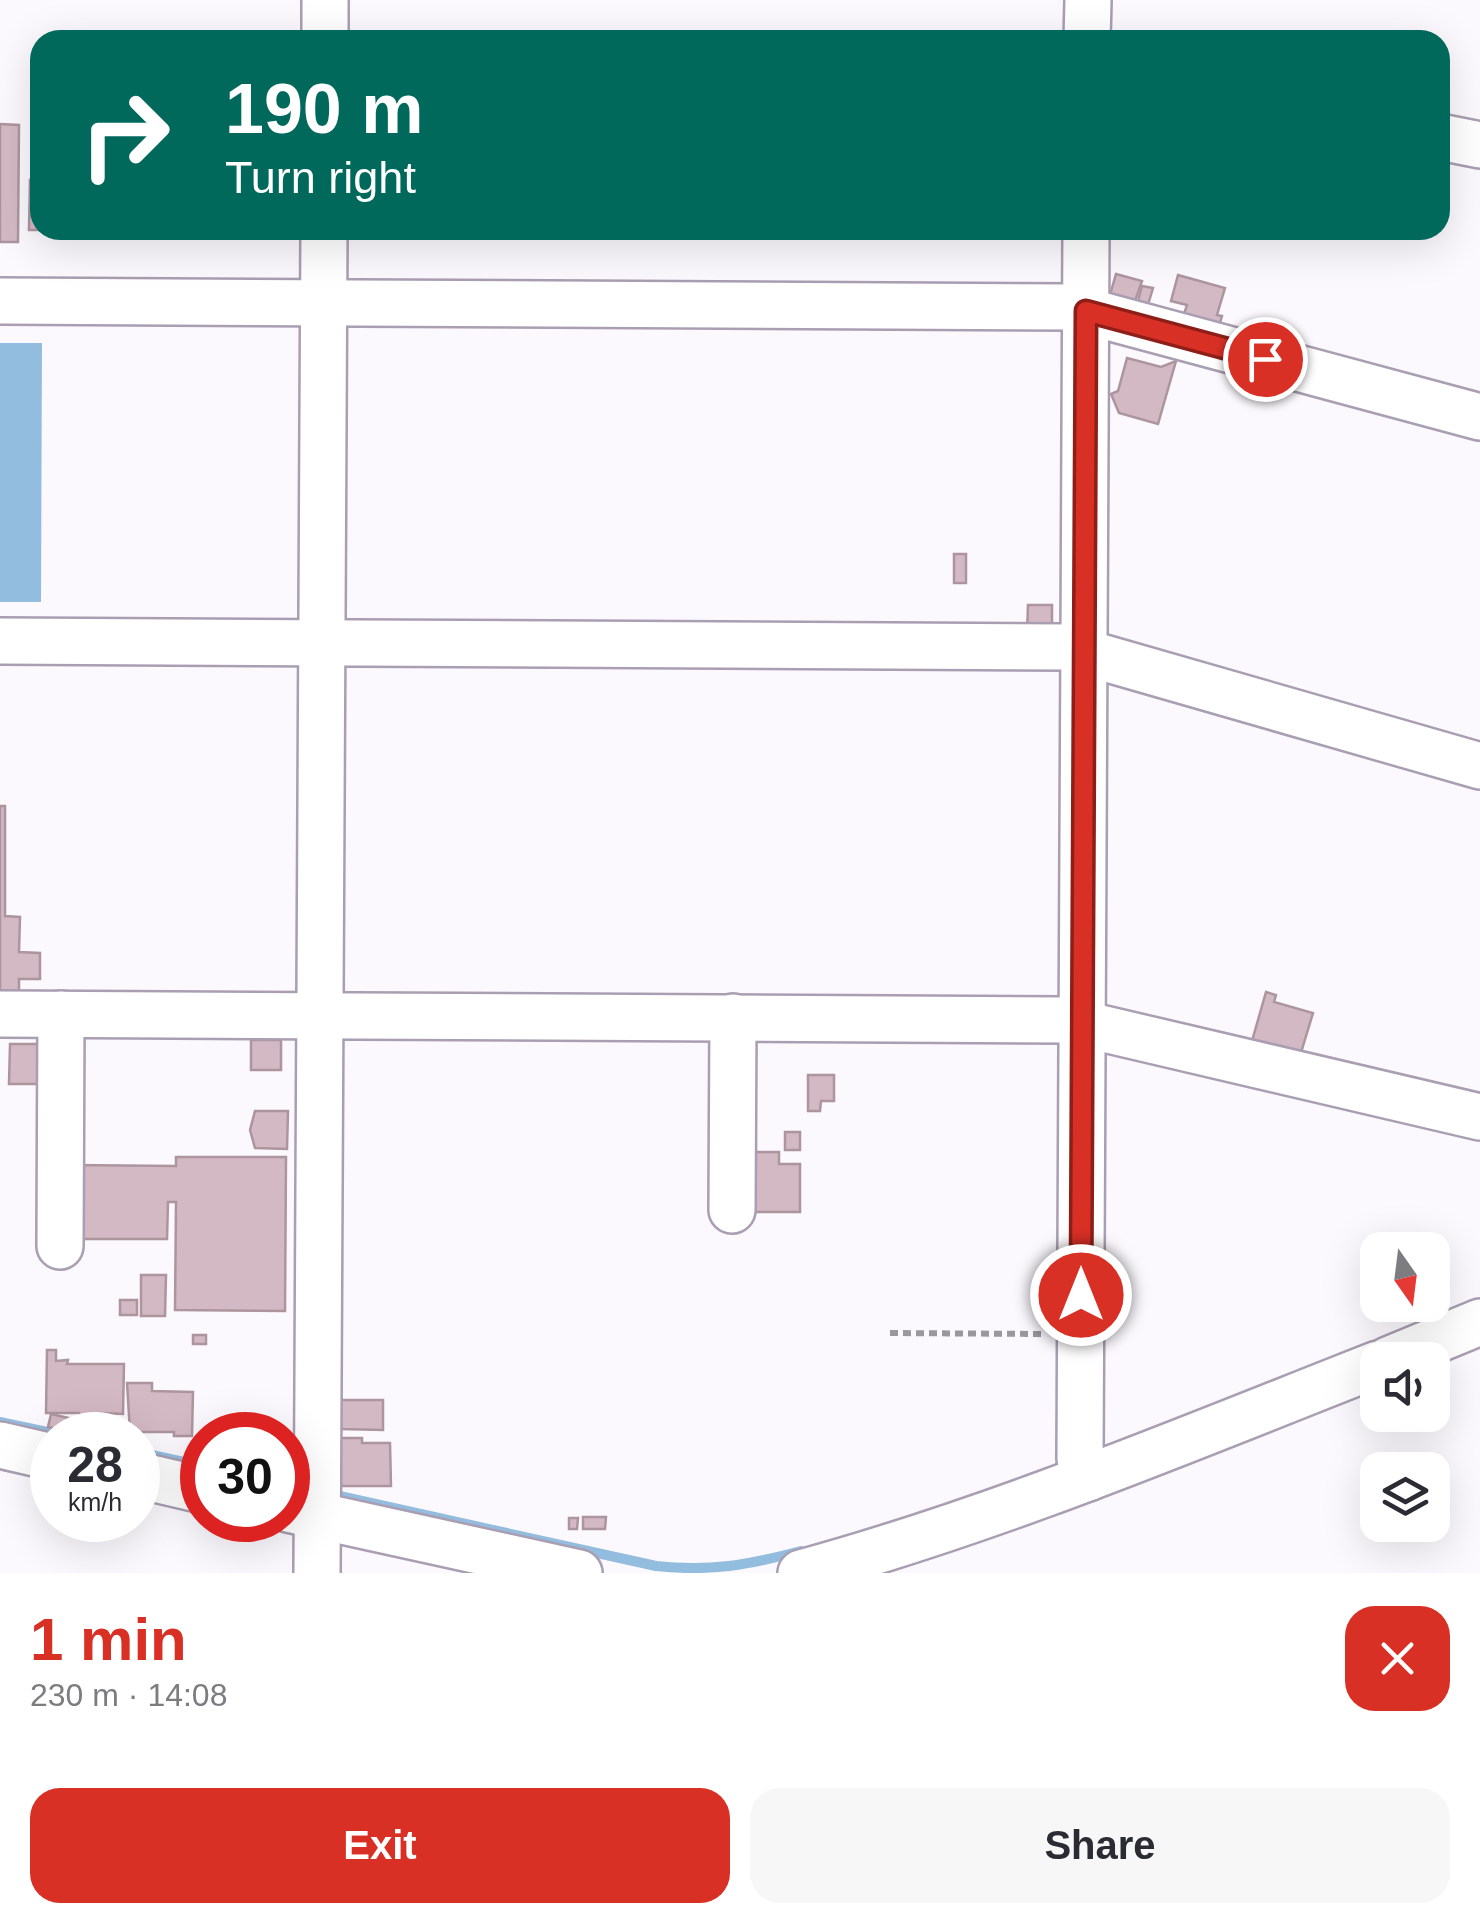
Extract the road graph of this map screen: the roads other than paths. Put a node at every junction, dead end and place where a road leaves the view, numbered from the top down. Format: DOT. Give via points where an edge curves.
graph roads {
  1 [pos="325,0"];
  2 [pos="1088,0"];
  3 [pos="325,30"];
  4 [pos="1088,30"];
  5 [pos="1450,139"];
  6 [pos="1480,144"];
  7 [pos="324,240"];
  8 [pos="1086,240"];
  9 [pos="0,301"];
  10 [pos="323,303"];
  11 [pos="1086,311"];
  12 [pos="1480,417"];
  13 [pos="0,641"];
  14 [pos="322,643"];
  15 [pos="1084,652"];
  16 [pos="1480,766"];
  17 [pos="0,1014"];
  18 [pos="61,1014"];
  19 [pos="320,1015"];
  20 [pos="732,1018"];
  21 [pos="1082,1024"];
  22 [pos="1480,1117"];
  23 [pos="732,1210"];
  24 [pos="60,1246"];
  25 [pos="1480,1322"];
  26 [pos="1432,1342"];
  27 [pos="1360,1371"];
  28 [pos="306,1412"];
  29 [pos="0,1445"];
  30 [pos="30,1452"];
  31 [pos="1088,1478"];
  32 [pos="310,1514"];
  33 [pos="309,1542"];
  34 [pos="317,1573"];
  35 [pos="580,1573"];
  36 [pos="801,1573"];
  1 -- 3 [label="street"];
  2 -- 4 [label="street"];
  5 -- 6 [label="street"];
  7 -- 10 [label="street"];
  8 -- 11 [label="street"];
  9 -- 10 [label="street"];
  10 -- 11 [label="street"];
  10 -- 14 [label="street"];
  11 -- 12 [label="street"];
  11 -- 15 [label="street"];
  13 -- 14 [label="street"];
  14 -- 15 [label="street"];
  14 -- 19 [label="street"];
  15 -- 16 [label="street"];
  15 -- 21 [label="street"];
  17 -- 18 [label="street"];
  18 -- 19 [label="street"];
  18 -- 24 [label="street"];
  19 -- 20 [label="street"];
  19 -- 28 [label="street"];
  20 -- 21 [label="street"];
  20 -- 23 [label="street"];
  21 -- 22 [label="street"];
  21 -- 31 [label="street" via="1080,1459"];
  25 -- 26 [label="street"];
  27 -- 31 [label="street"];
  29 -- 30 [label="street"];
  31 -- 36 [label="street"];
  32 -- 35 [label="street"];
  33 -- 34 [label="street"];
}
